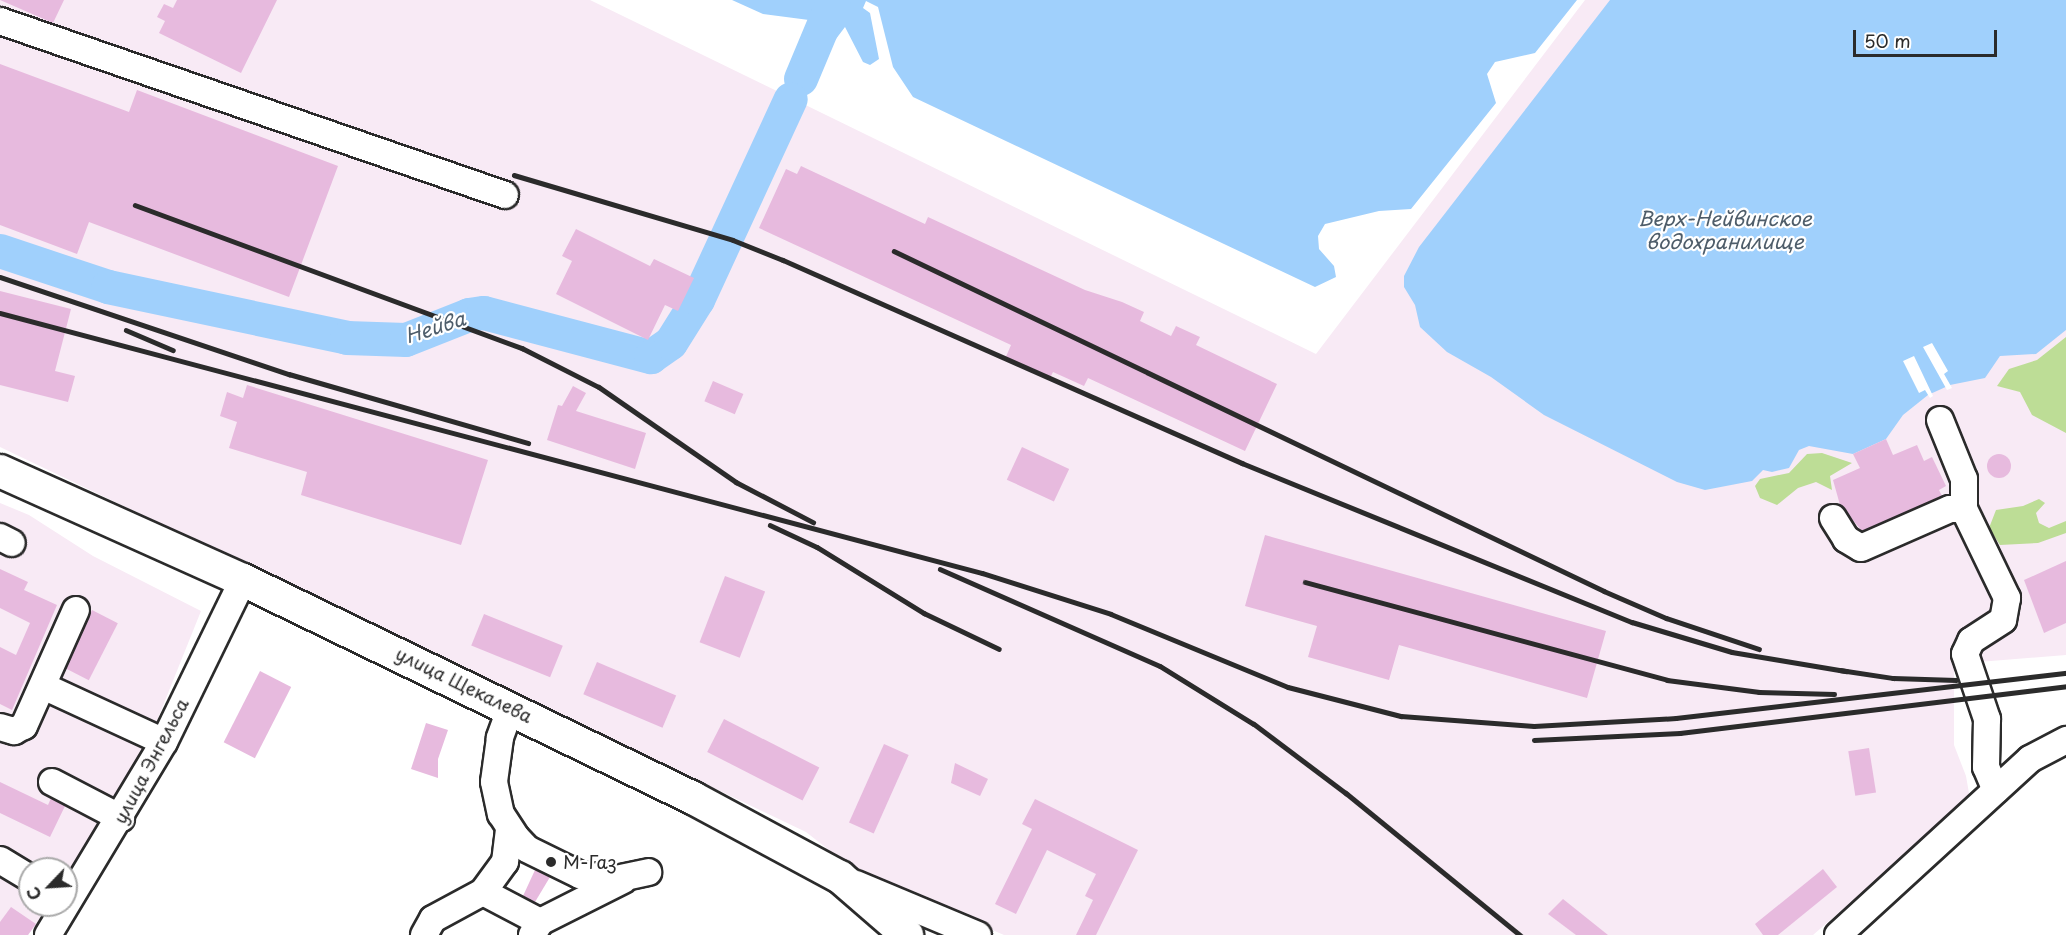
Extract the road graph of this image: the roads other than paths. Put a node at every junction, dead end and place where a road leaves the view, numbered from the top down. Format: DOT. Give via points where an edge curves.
graph roads {
  1 [pos="0,21"];
  2 [pos="506,195"];
  3 [pos="1940,420"];
  4 [pos="0,471"];
  5 [pos="1964,509"];
  6 [pos="1833,519"];
  7 [pos="243,580"];
  8 [pos="76,610"];
  9 [pos="43,686"];
  10 [pos="511,707"];
  11 [pos="0,727"];
  12 [pos="2066,740"];
  13 [pos="164,742"];
  14 [pos="52,782"];
  15 [pos="1996,790"];
  16 [pos="121,818"];
  17 [pos="509,828"];
  18 [pos="0,860"];
  19 [pos="18,871"];
  20 [pos="840,877"];
  21 [pos="483,892"];
  22 [pos="536,928"];
  23 [pos="48,935"];
  24 [pos="424,935"];
  25 [pos="907,935"];
  26 [pos="978,935"];
  27 [pos="1838,935"];
  1 -- 2 [label="street"];
  3 -- 5 [label="street" via="1964,479"];
  4 -- 7 [label="main road, улица Щекалева"];
  5 -- 6 [label="street" via="1950,509 1861,548 1846,539"];
  5 -- 15 [label="street" via="2007,598 2003,620 1971,641 1965,654 1985,713 1986,767"];
  7 -- 10 [label="main road, улица Щекалева"];
  7 -- 13 [label="street, улица Энгельса"];
  8 -- 9 [label="street"];
  9 -- 11 [label="street" via="24,726 14,731"];
  9 -- 13 [label="street"];
  10 -- 17 [label="street" via="500,738 494,782 501,814"];
  10 -- 20 [label="main road, улица Щекалева"];
  12 -- 15 [label="street" via="2030,759"];
  13 -- 16 [label="street, улица Энгельса"];
  14 -- 16 [label="street"];
  15 -- 27 [label="street"];
  16 -- 23 [label="street, улица Энгельса"];
  17 -- 21 [label="street" via="505,862"];
  17 -- 22 [label="street" via="527,849 566,869 594,878 640,874"];
  18 -- 19 [label="street"];
  20 -- 25 [label="main road, улица Щекалева"];
  20 -- 26 [label="street"];
  21 -- 22 [label="street"];
  21 -- 24 [label="street" via="434,919"];
}
